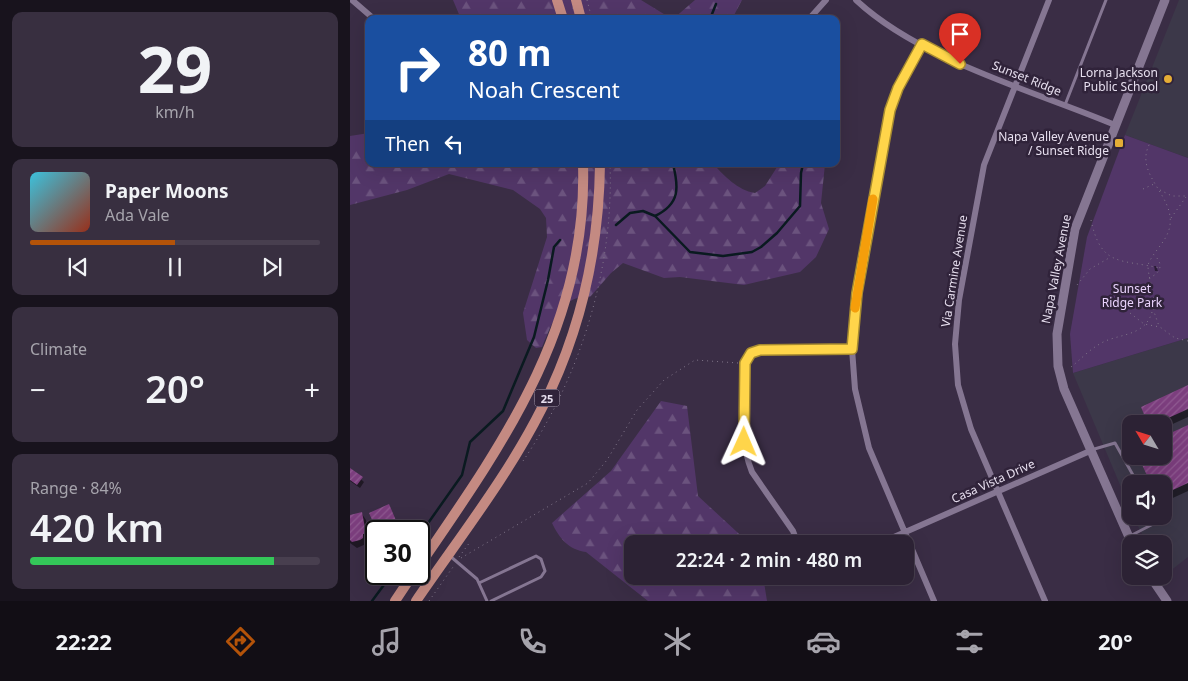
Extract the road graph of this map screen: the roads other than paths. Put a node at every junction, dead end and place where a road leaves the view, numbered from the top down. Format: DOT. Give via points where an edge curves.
graph roads {
  1 [pos="352,0"];
  2 [pos="556,0"];
  3 [pos="576,0"];
  4 [pos="826,0"];
  5 [pos="856,0"];
  6 [pos="1049,0"];
  7 [pos="1106,0"];
  8 [pos="1165,0"];
  9 [pos="369,15"];
  10 [pos="562,15"];
  11 [pos="580,15"];
  12 [pos="813,15"];
  13 [pos="922,44"];
  14 [pos="1016,86"];
  15 [pos="1065,105"];
  16 [pos="1115,125"];
  17 [pos="583,167"];
  18 [pos="600,167"];
  19 [pos="852,349"];
  20 [pos="1090,451"];
  21 [pos="1133,475"];
  22 [pos="998,491"];
  23 [pos="1152,525"];
  24 [pos="904,532"];
  25 [pos="793,535"];
  26 [pos="898,535"];
  27 [pos="1128,535"];
  28 [pos="1138,535"];
  29 [pos="430,550"];
  30 [pos="448,554"];
  31 [pos="479,583"];
  32 [pos="406,585"];
  33 [pos="1156,585"];
  34 [pos="395,601"];
  35 [pos="416,601"];
  36 [pos="487,601"];
  37 [pos="491,601"];
  38 [pos="934,601"];
  39 [pos="1045,601"];
  40 [pos="1166,601"];
  1 -- 9 [label="street"];
  2 -- 10 [label="main road"];
  3 -- 11 [label="main road"];
  4 -- 12 [label="street"];
  5 -- 13 [label="street, Sunset Ridge" via="884,23"];
  6 -- 14 [label="street, Via Carmine Avenue"];
  7 -- 15 [label="lane"];
  8 -- 16 [label="street, Napa Valley Avenue"];
  13 -- 14 [label="street, Sunset Ridge" via="960,64"];
  13 -- 19 [label="street" via="890,110 857,293"];
  14 -- 15 [label="street, Sunset Ridge"];
  14 -- 22 [label="street, Via Carmine Avenue" via="984,165 959,300 955,344 963,405"];
  15 -- 16 [label="street, Sunset Ridge"];
  16 -- 20 [label="street, Napa Valley Avenue" via="1075,229 1057,334 1060,378"];
  17 -- 29 [label="main road, 25" via="575,257 544,361 498,449"];
  18 -- 30 [label="main road, 25" via="597,232 578,319 568,348 542,408 521,446"];
  19 -- 24 [label="street" via="864,432"];
  19 -- 25 [label="street" via="760,350 751,353 745,363 744,442 748,462"];
  20 -- 21 [label="lane" via="1115,443"];
  20 -- 22 [label="street, Casa Vista Drive"];
  20 -- 27 [label="street, Napa Valley Avenue"];
  22 -- 24 [label="street, Casa Vista Drive"];
  22 -- 39 [label="street, Via Carmine Avenue"];
  23 -- 28 [label="lane"];
  24 -- 26 [label="street, Casa Vista Drive"];
  24 -- 38 [label="street"];
  30 -- 31 [label="lane"];
  30 -- 35 [label="main road, 25"];
  31 -- 36 [label="lane"];
  31 -- 37 [label="lane" via="536,556 541,559 545,571 541,577"];
  32 -- 34 [label="main road"];
  33 -- 40 [label="street"];
}
